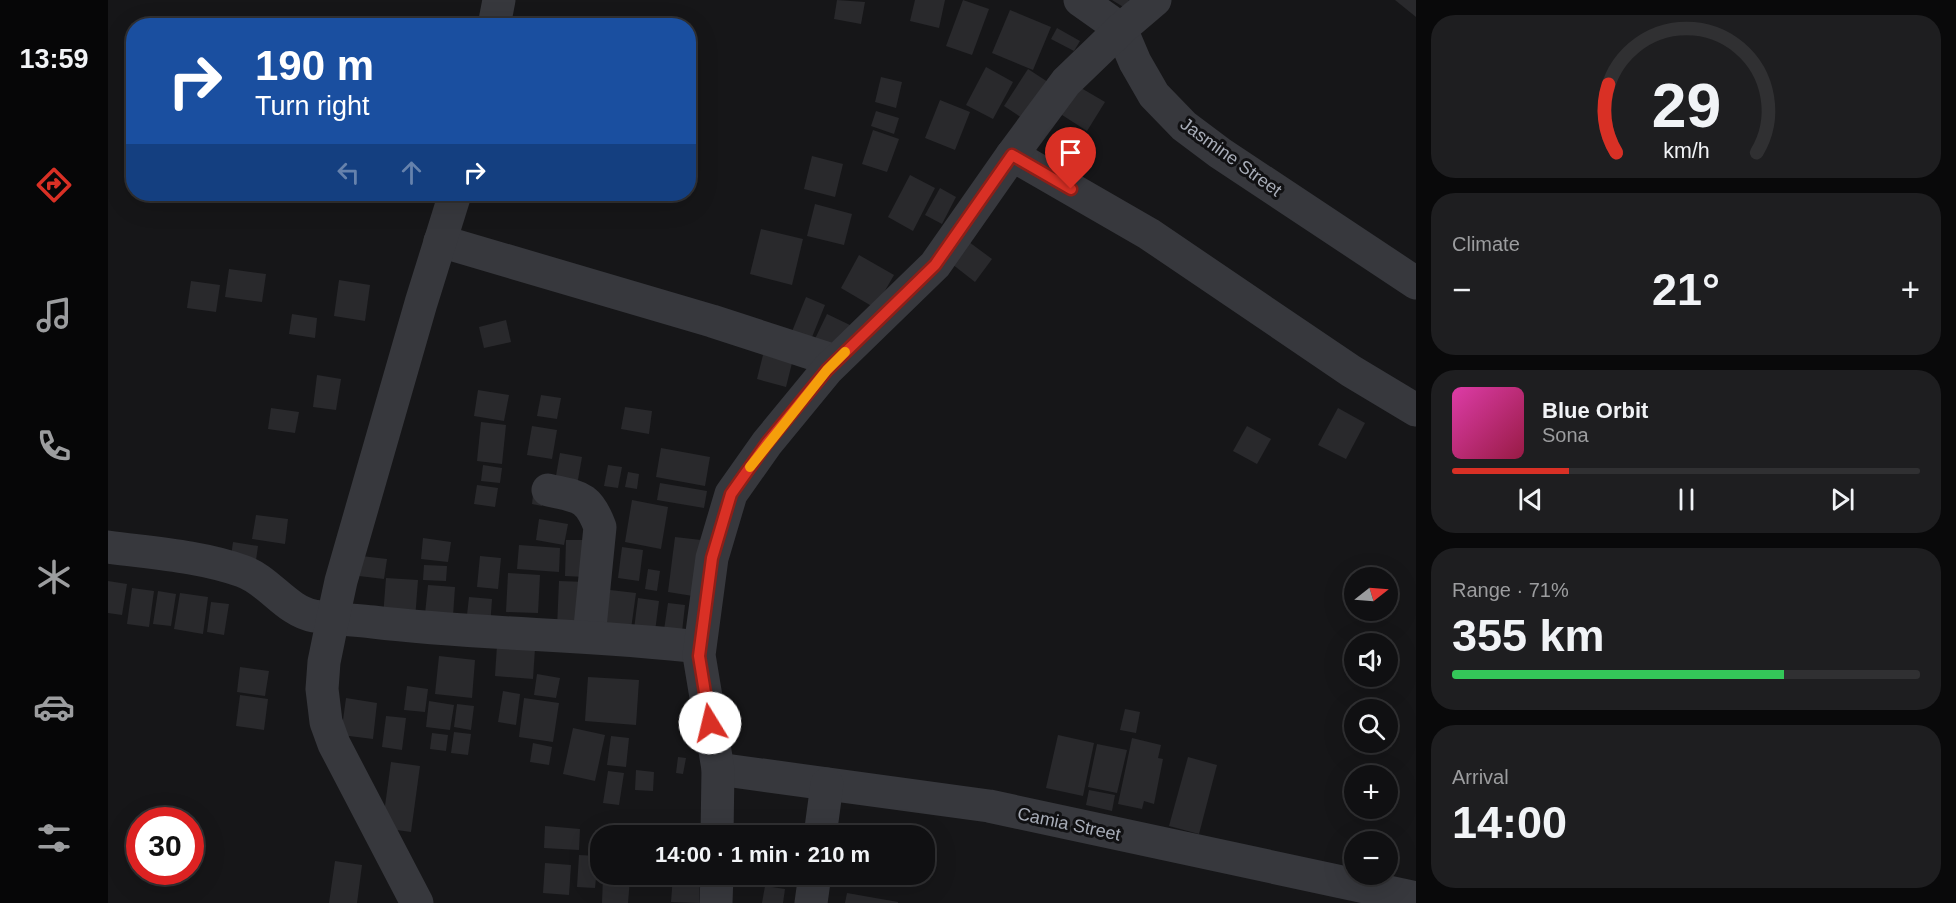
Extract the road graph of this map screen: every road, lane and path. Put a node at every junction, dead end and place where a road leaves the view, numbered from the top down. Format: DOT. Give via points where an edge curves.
graph roads {
  1 [pos="499,0"];
  2 [pos="1080,0"];
  3 [pos="1155,0"];
  4 [pos="496,18"];
  5 [pos="1121,29"];
  6 [pos="1012,155"];
  7 [pos="453,201"];
  8 [pos="440,242"];
  9 [pos="1416,283"];
  10 [pos="835,361"];
  11 [pos="1416,410"];
  12 [pos="548,490"];
  13 [pos="108,547"];
  14 [pos="333,618"];
  15 [pos="590,637"];
  16 [pos="699,647"];
  17 [pos="718,769"];
  18 [pos="827,784"];
  19 [pos="717,825"];
  20 [pos="821,825"];
  21 [pos="717,885"];
  22 [pos="813,885"];
  23 [pos="1416,898"];
  24 [pos="417,903"];
  25 [pos="717,903"];
  26 [pos="811,903"];
  1 -- 4 [label="street"];
  2 -- 5 [label="street"];
  3 -- 5 [label="street"];
  5 -- 6 [label="street" via="1066,82"];
  5 -- 9 [label="street, Jasmine Street" via="1154,95 1184,126"];
  6 -- 10 [label="street" via="935,265"];
  6 -- 11 [label="street" via="1149,234 1351,371"];
  7 -- 8 [label="street"];
  8 -- 10 [label="street"];
  8 -- 14 [label="street"];
  10 -- 16 [label="street" via="767,443 731,494 712,558"];
  12 -- 15 [label="street" via="582,498 594,510 600,527"];
  13 -- 14 [label="street" via="242,570 256,576 304,613"];
  14 -- 15 [label="street" via="442,630"];
  14 -- 24 [label="street" via="322,680 326,722"];
  15 -- 16 [label="street"];
  16 -- 17 [label="street"];
  17 -- 18 [label="street, Camia Street"];
  17 -- 19 [label="street"];
  18 -- 20 [label="street"];
  18 -- 23 [label="street, Camia Street" via="989,806"];
  21 -- 25 [label="street"];
  22 -- 26 [label="street"];
}
